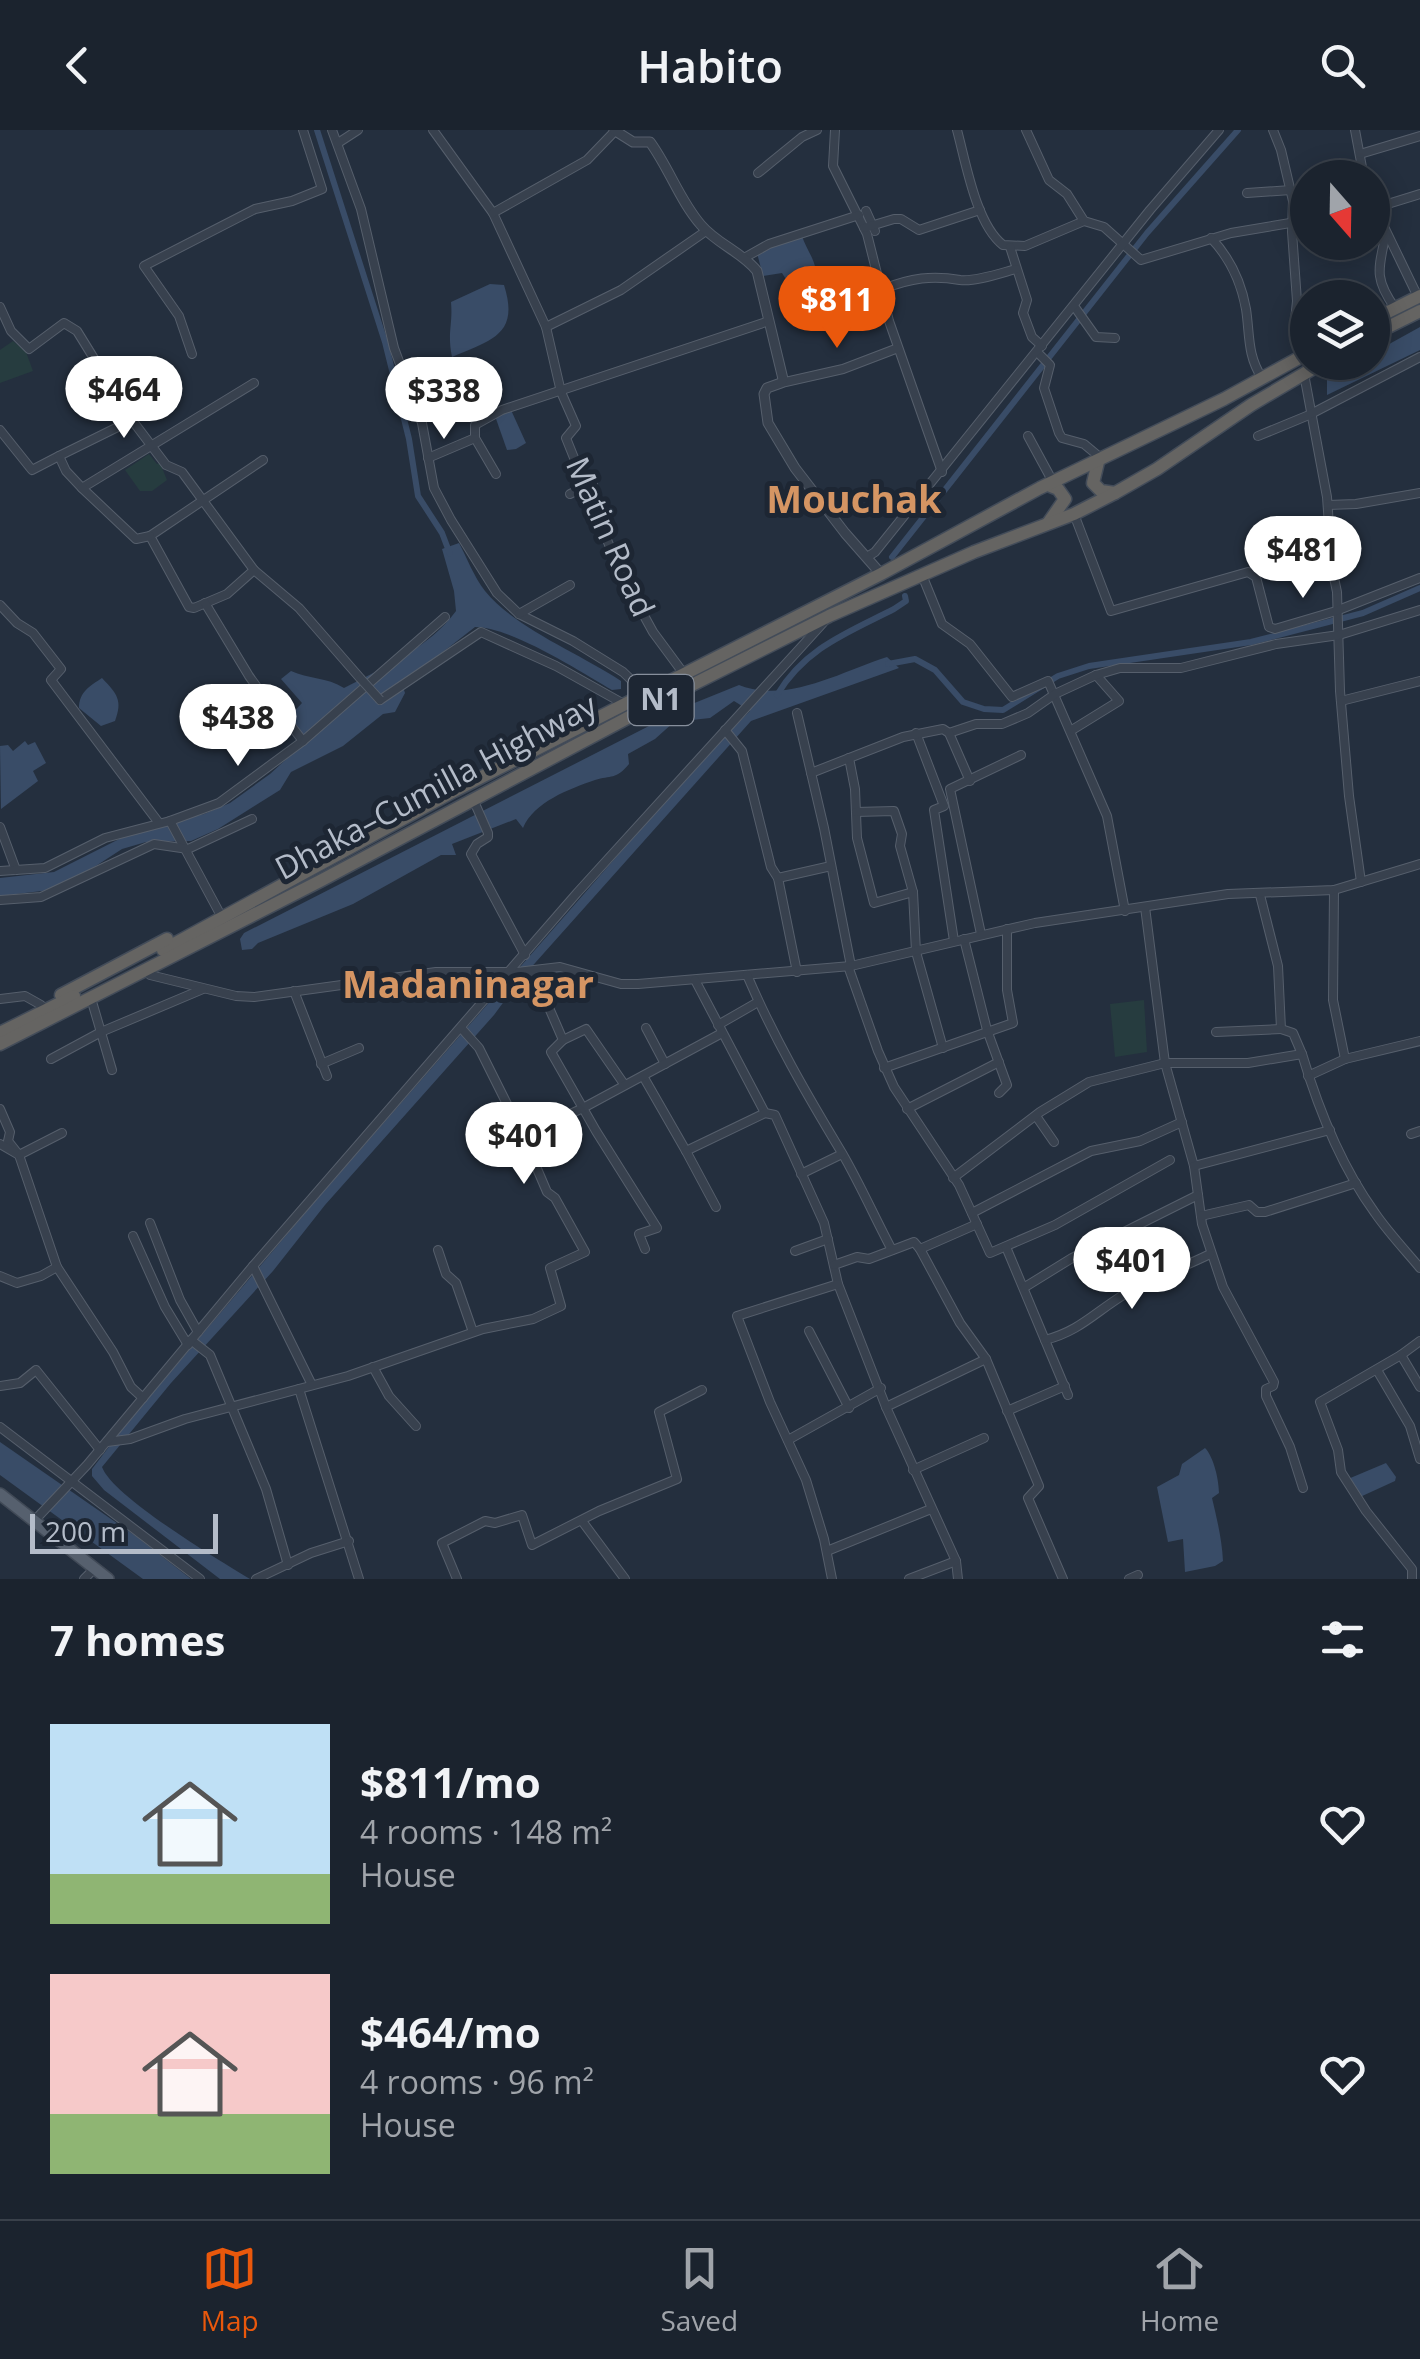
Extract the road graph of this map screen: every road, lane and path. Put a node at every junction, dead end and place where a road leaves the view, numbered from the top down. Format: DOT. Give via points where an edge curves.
graph roads {
  1 [pos="303,130"];
  2 [pos="332,130"];
  3 [pos="358,130"];
  4 [pos="433,130"];
  5 [pos="818,130"];
  6 [pos="835,130"];
  7 [pos="957,130"];
  8 [pos="1026,130"];
  9 [pos="1219,130"];
  10 [pos="1273,130"];
  11 [pos="1355,130"];
  12 [pos="615,131"];
  13 [pos="1420,136"];
  14 [pos="338,143"];
  15 [pos="1360,154"];
  16 [pos="1361,160"];
  17 [pos="758,172"];
  18 [pos="1290,187"];
  19 [pos="1290,190"];
  20 [pos="1247,193"];
  21 [pos="1420,194"];
  22 [pos="1390,201"];
  23 [pos="980,210"];
  24 [pos="492,213"];
  25 [pos="862,213"];
  26 [pos="1084,221"];
  27 [pos="1290,221"];
  28 [pos="871,228"];
  29 [pos="706,231"];
  30 [pos="1211,238"];
  31 [pos="1390,239"];
  32 [pos="1010,247"];
  33 [pos="1125,247"];
  34 [pos="744,258"];
  35 [pos="1380,260"];
  36 [pos="1016,269"];
  37 [pos="883,289"];
  38 [pos="1419,301"];
  39 [pos="0,307"];
  40 [pos="1394,308"];
  41 [pos="1390,310"];
  42 [pos="1079,311"];
  43 [pos="769,321"];
  44 [pos="1390,322"];
  45 [pos="546,327"];
  46 [pos="1115,338"];
  47 [pos="898,348"];
  48 [pos="192,354"];
  49 [pos="1043,355"];
  50 [pos="1420,357"];
  51 [pos="1290,363"];
  52 [pos="1262,378"];
  53 [pos="1294,380"];
  54 [pos="1305,380"];
  55 [pos="254,383"];
  56 [pos="781,383"];
  57 [pos="562,392"];
  58 [pos="1309,415"];
  59 [pos="132,420"];
  60 [pos="0,430"];
  61 [pos="1028,436"];
  62 [pos="1258,436"];
  63 [pos="476,438"];
  64 [pos="153,446"];
  65 [pos="58,456"];
  66 [pos="428,458"];
  67 [pos="264,460"];
  68 [pos="1100,460"];
  69 [pos="942,472"];
  70 [pos="496,474"];
  71 [pos="1050,483"];
  72 [pos="590,484"];
  73 [pos="82,488"];
  74 [pos="1115,493"];
  75 [pos="1420,493"];
  76 [pos="570,494"];
  77 [pos="203,502"];
  78 [pos="1328,505"];
  79 [pos="1074,514"];
  80 [pos="1048,524"];
  81 [pos="150,536"];
  82 [pos="867,557"];
  83 [pos="254,570"];
  84 [pos="881,574"];
  85 [pos="922,575"];
  86 [pos="1420,578"];
  87 [pos="570,585"];
  88 [pos="205,603"];
  89 [pos="0,605"];
  90 [pos="1420,610"];
  91 [pos="1336,611"];
  92 [pos="519,614"];
  93 [pos="829,616"];
  94 [pos="445,617"];
  95 [pos="1338,635"];
  96 [pos="684,674"];
  97 [pos="1096,675"];
  98 [pos="1420,681"];
  99 [pos="645,693"];
  100 [pos="1055,693"];
  101 [pos="1340,701"];
  102 [pos="624,704"];
  103 [pos="797,713"];
  104 [pos="1072,730"];
  105 [pos="726,732"];
  106 [pos="948,732"];
  107 [pos="916,734"];
  108 [pos="303,740"];
  109 [pos="1021,755"];
  110 [pos="849,758"];
  111 [pos="811,773"];
  112 [pos="970,780"];
  113 [pos="475,804"];
  114 [pos="856,812"];
  115 [pos="252,818"];
  116 [pos="159,822"];
  117 [pos="170,822"];
  118 [pos="0,827"];
  119 [pos="185,846"];
  120 [pos="1420,864"];
  121 [pos="832,866"];
  122 [pos="16,870"];
  123 [pos="0,871"];
  124 [pos="317,875"];
  125 [pos="778,878"];
  126 [pos="1361,882"];
  127 [pos="1334,890"];
  128 [pos="913,892"];
  129 [pos="1260,895"];
  130 [pos="0,900"];
  131 [pos="1145,907"];
  132 [pos="1126,911"];
  133 [pos="219,912"];
  134 [pos="1007,929"];
  135 [pos="981,934"];
  136 [pos="959,940"];
  137 [pos="916,952"];
  138 [pos="525,955"];
  139 [pos="850,966"];
  140 [pos="531,971"];
  141 [pos="514,972"];
  142 [pos="796,972"];
  143 [pos="150,975"];
  144 [pos="747,976"];
  145 [pos="695,980"];
  146 [pos="203,989"];
  147 [pos="294,992"];
  148 [pos="0,999"];
  149 [pos="758,1002"];
  150 [pos="93,1005"];
  151 [pos="40,1006"];
  152 [pos="0,1025"];
  153 [pos="646,1028"];
  154 [pos="462,1029"];
  155 [pos="720,1029"];
  156 [pos="1281,1029"];
  157 [pos="988,1030"];
  158 [pos="101,1032"];
  159 [pos="1216,1032"];
  160 [pos="0,1033"];
  161 [pos="563,1040"];
  162 [pos="1420,1041"];
  163 [pos="0,1044"];
  164 [pos="359,1048"];
  165 [pos="943,1048"];
  166 [pos="0,1052"];
  167 [pos="1302,1054"];
  168 [pos="50,1059"];
  169 [pos="1345,1060"];
  170 [pos="1000,1062"];
  171 [pos="321,1064"];
  172 [pos="665,1064"];
  173 [pos="1166,1064"];
  174 [pos="884,1068"];
  175 [pos="112,1070"];
  176 [pos="327,1076"];
  177 [pos="643,1076"];
  178 [pos="1308,1076"];
  179 [pos="624,1084"];
  180 [pos="999,1094"];
  181 [pos="583,1108"];
  182 [pos="0,1109"];
  183 [pos="907,1109"];
  184 [pos="765,1113"];
  185 [pos="1036,1116"];
  186 [pos="1182,1122"];
  187 [pos="1330,1130"];
  188 [pos="62,1133"];
  189 [pos="523,1136"];
  190 [pos="1054,1142"];
  191 [pos="0,1144"];
  192 [pos="686,1151"];
  193 [pos="842,1154"];
  194 [pos="19,1156"];
  195 [pos="1170,1160"];
  196 [pos="1194,1166"];
  197 [pos="801,1174"];
  198 [pos="953,1178"];
  199 [pos="1356,1183"];
  200 [pos="1198,1195"];
  201 [pos="716,1207"];
  202 [pos="972,1213"];
  203 [pos="1201,1216"];
  204 [pos="150,1223"];
  205 [pos="978,1224"];
  206 [pos="133,1236"];
  207 [pos="828,1239"];
  208 [pos="1006,1247"];
  209 [pos="920,1249"];
  210 [pos="438,1250"];
  211 [pos="645,1250"];
  212 [pos="892,1250"];
  213 [pos="795,1251"];
  214 [pos="1210,1254"];
  215 [pos="834,1265"];
  216 [pos="254,1266"];
  217 [pos="57,1268"];
  218 [pos="1420,1268"];
  219 [pos="0,1276"];
  220 [pos="838,1284"];
  221 [pos="1024,1287"];
  222 [pos="809,1331"];
  223 [pos="198,1332"];
  224 [pos="474,1332"];
  225 [pos="1045,1340"];
  226 [pos="189,1342"];
  227 [pos="1420,1342"];
  228 [pos="1401,1354"];
  229 [pos="986,1359"];
  230 [pos="372,1367"];
  231 [pos="1377,1370"];
  232 [pos="312,1385"];
  233 [pos="0,1386"];
  234 [pos="1420,1387"];
  235 [pos="880,1388"];
  236 [pos="298,1389"];
  237 [pos="702,1390"];
  238 [pos="143,1398"];
  239 [pos="886,1407"];
  240 [pos="232,1408"];
  241 [pos="849,1408"];
  242 [pos="1007,1410"];
  243 [pos="416,1426"];
  244 [pos="0,1428"];
  245 [pos="984,1438"];
  246 [pos="788,1440"];
  247 [pos="107,1442"];
  248 [pos="100,1450"];
  249 [pos="1420,1459"];
  250 [pos="913,1470"];
  251 [pos="73,1482"];
  252 [pos="1304,1488"];
  253 [pos="0,1494"];
  254 [pos="931,1508"];
  255 [pos="34,1521"];
  256 [pos="582,1521"];
  257 [pos="349,1541"];
  258 [pos="827,1551"];
  259 [pos="956,1560"];
  260 [pos="288,1565"];
  261 [pos="94,1569"];
  262 [pos="915,1578"];
  263 [pos="84,1579"];
  264 [pos="108,1579"];
  265 [pos="200,1579"];
  266 [pos="256,1579"];
  267 [pos="359,1579"];
  268 [pos="457,1579"];
  269 [pos="625,1579"];
  270 [pos="832,1579"];
  271 [pos="958,1579"];
  272 [pos="1063,1579"];
  273 [pos="1412,1579"];
  1 -- 48 [label="street" via="322,190 254,208 144,266 179,316"];
  2 -- 14 [label="street"];
  3 -- 14 [label="street"];
  4 -- 24 [label="street, Matin Road"];
  5 -- 17 [label="street"];
  6 -- 25 [label="street" via="833,166"];
  7 -- 23 [label="street"];
  8 -- 26 [label="street" via="1049,180"];
  9 -- 33 [label="street"];
  10 -- 18 [label="street"];
  11 -- 15 [label="street"];
  12 -- 24 [label="street" via="587,160"];
  12 -- 29 [label="street" via="633,142 650,142"];
  13 -- 15 [label="street"];
  14 -- 66 [label="street"];
  15 -- 16 [label="street"];
  19 -- 20 [label="street"];
  21 -- 22 [label="street"];
  23 -- 28 [label="street" via="919,230 902,219"];
  23 -- 32 [label="street" via="996,240"];
  24 -- 45 [label="street, Matin Road"];
  25 -- 28 [label="street"];
  25 -- 34 [label="street"];
  26 -- 32 [label="street"];
  26 -- 33 [label="street" via="1104,227"];
  27 -- 30 [label="street"];
  28 -- 37 [label="street"];
  29 -- 34 [label="street"];
  29 -- 45 [label="street" via="620,290"];
  30 -- 33 [label="street" via="1142,260"];
  30 -- 52 [label="street" via="1232,266 1246,307 1248,349"];
  31 -- 38 [label="street"];
  32 -- 36 [label="street"];
  33 -- 42 [label="street"];
  34 -- 43 [label="street" via="760,277"];
  35 -- 40 [label="street" via="1380,283"];
  36 -- 37 [label="street" via="962,280 916,278"];
  36 -- 49 [label="street" via="1026,300 1023,313"];
  37 -- 47 [label="street"];
  38 -- 40 [label="highway"];
  38 -- 44 [label="highway"];
  39 -- 59 [label="street" via="29,349 64,323 78,331"];
  40 -- 41 [label="highway"];
  42 -- 46 [label="street" via="1096,337"];
  42 -- 49 [label="street"];
  43 -- 56 [label="street"];
  43 -- 57 [label="street"];
  45 -- 57 [label="street, Matin Road"];
  47 -- 56 [label="street"];
  47 -- 69 [label="street"];
  49 -- 68 [label="street" via="1044,388 1059,433"];
  49 -- 69 [label="street"];
  50 -- 58 [label="street"];
  51 -- 52 [label="highway, Dhaka–Cumilla Highway / N1"];
  52 -- 68 [label="highway, Dhaka–Cumilla Highway / N1"];
  53 -- 74 [label="highway, Dhaka–Cumilla Highway / N1"];
  54 -- 58 [label="street"];
  55 -- 64 [label="street"];
  56 -- 82 [label="street" via="764,394 768,424"];
  57 -- 63 [label="street" via="502,410 476,425"];
  57 -- 72 [label="street, Matin Road" via="576,426 566,438"];
  58 -- 62 [label="street"];
  58 -- 78 [label="street"];
  59 -- 64 [label="street"];
  59 -- 65 [label="street"];
  60 -- 65 [label="street" via="32,470"];
  61 -- 71 [label="street"];
  63 -- 66 [label="street"];
  63 -- 70 [label="street"];
  64 -- 73 [label="street"];
  64 -- 77 [label="street"];
  65 -- 73 [label="street"];
  66 -- 92 [label="street" via="434,488 452,520 497,593"];
  67 -- 77 [label="street"];
  68 -- 71 [label="highway, Dhaka–Cumilla Highway / N1"];
  68 -- 74 [label="highway" via="1093,483"];
  69 -- 82 [label="street"];
  71 -- 80 [label="highway" via="1066,499"];
  71 -- 84 [label="highway, Dhaka–Cumilla Highway / N1"];
  72 -- 76 [label="street"];
  72 -- 96 [label="street, Matin Road" via="620,572"];
  73 -- 81 [label="street" via="136,540"];
  74 -- 79 [label="highway, Dhaka–Cumilla Highway / N1"];
  75 -- 78 [label="street"];
  77 -- 81 [label="street"];
  77 -- 83 [label="street"];
  78 -- 91 [label="street"];
  79 -- 80 [label="highway, Dhaka–Cumilla Highway / N1"];
  79 -- 91 [label="street" via="1111,611 1248,572 1256,577 1269,628"];
  80 -- 85 [label="highway, Dhaka–Cumilla Highway / N1"];
  81 -- 88 [label="street" via="190,607"];
  82 -- 84 [label="street"];
  83 -- 88 [label="street"];
  83 -- 102 [label="street, bridge" via="299,608 380,700 481,632"];
  84 -- 96 [label="highway, Dhaka–Cumilla Highway / N1"];
  85 -- 93 [label="highway, Dhaka–Cumilla Highway / N1"];
  85 -- 100 [label="street" via="942,624 970,644 1012,697 1043,680"];
  86 -- 91 [label="street"];
  87 -- 92 [label="street"];
  88 -- 108 [label="street" via="277,716"];
  89 -- 116 [label="street" via="62,669 51,680"];
  90 -- 95 [label="street"];
  91 -- 95 [label="street"];
  92 -- 99 [label="street" via="573,641"];
  93 -- 105 [label="street"];
  93 -- 113 [label="highway, Dhaka–Cumilla Highway / N1"];
  94 -- 108 [label="street"];
  95 -- 97 [label="street" via="1181,668 1120,668"];
  95 -- 101 [label="street"];
  96 -- 99 [label="highway, Dhaka–Cumilla Highway / N1"];
  97 -- 100 [label="street"];
  97 -- 104 [label="street" via="1119,701"];
  98 -- 101 [label="street"];
  99 -- 102 [label="highway, Dhaka–Cumilla Highway / N1"];
  100 -- 104 [label="street"];
  100 -- 106 [label="street" via="1002,724"];
  101 -- 126 [label="street"];
  102 -- 124 [label="highway, Dhaka–Cumilla Highway / N1" via="454,791"];
  103 -- 111 [label="street"];
  104 -- 132 [label="street" via="1108,816"];
  105 -- 125 [label="street" via="742,752"];
  105 -- 138 [label="street"];
  106 -- 107 [label="street"];
  106 -- 112 [label="street"];
  107 -- 110 [label="street"];
  107 -- 136 [label="street" via="944,806 934,810"];
  108 -- 117 [label="street" via="220,803"];
  109 -- 112 [label="street"];
  110 -- 111 [label="street"];
  110 -- 114 [label="street"];
  111 -- 121 [label="street"];
  112 -- 135 [label="street" via="950,789"];
  113 -- 124 [label="highway, Dhaka–Cumilla Highway / N1"];
  113 -- 138 [label="street" via="488,833 471,854"];
  114 -- 128 [label="street" via="894,811"];
  114 -- 128 [label="street" via="874,903"];
  115 -- 119 [label="street"];
  116 -- 117 [label="street"];
  116 -- 122 [label="street" via="104,838 45,868"];
  117 -- 119 [label="street"];
  118 -- 122 [label="street"];
  119 -- 130 [label="street" via="154,844 42,897"];
  119 -- 133 [label="street"];
  120 -- 126 [label="street"];
  121 -- 125 [label="street"];
  121 -- 139 [label="street"];
  122 -- 123 [label="street"];
  124 -- 133 [label="highway" via="288,876"];
  124 -- 143 [label="highway" via="273,912"];
  124 -- 160 [label="highway, Dhaka–Cumilla Highway / N1"];
  124 -- 163 [label="highway, Dhaka–Cumilla Highway / N1"];
  125 -- 142 [label="street"];
  126 -- 127 [label="street"];
  127 -- 129 [label="street"];
  127 -- 169 [label="street" via="1333,1000"];
  128 -- 137 [label="street"];
  129 -- 131 [label="street"];
  129 -- 156 [label="street" via="1278,966"];
  131 -- 132 [label="street"];
  131 -- 173 [label="street"];
  132 -- 134 [label="street"];
  133 -- 151 [label="highway"];
  134 -- 135 [label="street"];
  134 -- 157 [label="street" via="1013,1023"];
  135 -- 136 [label="street"];
  136 -- 137 [label="street"];
  136 -- 157 [label="street"];
  137 -- 139 [label="street"];
  137 -- 165 [label="street"];
  138 -- 141 [label="street"];
  139 -- 142 [label="street"];
  139 -- 174 [label="street"];
  140 -- 141 [label="street"];
  140 -- 145 [label="street" via="560,968 621,984"];
  140 -- 161 [label="street"];
  141 -- 147 [label="street" via="436,972"];
  141 -- 154 [label="street"];
  142 -- 144 [label="street"];
  143 -- 146 [label="street"];
  143 -- 150 [label="highway"];
  144 -- 145 [label="street"];
  144 -- 149 [label="street"];
  145 -- 155 [label="street"];
  146 -- 147 [label="street" via="254,997"];
  146 -- 158 [label="street"];
  147 -- 171 [label="street"];
  148 -- 151 [label="street" via="25,996"];
  149 -- 155 [label="street"];
  149 -- 193 [label="street"];
  150 -- 158 [label="street"];
  150 -- 166 [label="highway"];
  151 -- 152 [label="highway"];
  153 -- 172 [label="street"];
  154 -- 189 [label="street"];
  154 -- 216 [label="street"];
  155 -- 172 [label="street"];
  155 -- 184 [label="street"];
  156 -- 159 [label="street"];
  156 -- 167 [label="street" via="1293,1033"];
  157 -- 165 [label="street"];
  157 -- 170 [label="street"];
  158 -- 168 [label="street"];
  158 -- 175 [label="street"];
  161 -- 179 [label="street" via="586,1030"];
  161 -- 181 [label="street" via="550,1052"];
  162 -- 169 [label="street"];
  164 -- 171 [label="street"];
  165 -- 174 [label="street"];
  167 -- 173 [label="street" via="1248,1063"];
  167 -- 178 [label="street"];
  169 -- 178 [label="street"];
  170 -- 180 [label="street" via="1006,1085"];
  170 -- 183 [label="street"];
  171 -- 176 [label="street"];
  172 -- 177 [label="street"];
  173 -- 185 [label="street" via="1088,1082"];
  173 -- 186 [label="street"];
  174 -- 183 [label="street"];
  177 -- 179 [label="street"];
  177 -- 192 [label="street"];
  178 -- 187 [label="street"];
  179 -- 181 [label="street"];
  181 -- 189 [label="street"];
  181 -- 211 [label="street" via="657,1228 639,1234"];
  182 -- 194 [label="street"];
  183 -- 198 [label="street"];
  184 -- 192 [label="street"];
  184 -- 197 [label="street" via="775,1115"];
  185 -- 190 [label="street"];
  185 -- 198 [label="street"];
  186 -- 196 [label="street"];
  186 -- 202 [label="street" via="1091,1151"];
  187 -- 196 [label="street"];
  187 -- 199 [label="street"];
  188 -- 194 [label="street"];
  189 -- 224 [label="street" via="584,1252 550,1268 562,1306"];
  191 -- 194 [label="street"];
  192 -- 201 [label="street"];
  193 -- 197 [label="street"];
  193 -- 212 [label="street"];
  194 -- 217 [label="street"];
  195 -- 208 [label="street"];
  196 -- 200 [label="street"];
  197 -- 207 [label="street"];
  198 -- 202 [label="street"];
  199 -- 203 [label="street" via="1266,1212 1249,1205"];
  199 -- 218 [label="street"];
  200 -- 203 [label="street"];
  200 -- 221 [label="street"];
  202 -- 205 [label="street"];
  203 -- 214 [label="street"];
  204 -- 223 [label="street"];
  205 -- 208 [label="street" via="990,1254"];
  205 -- 209 [label="street"];
  206 -- 226 [label="street"];
  207 -- 213 [label="street"];
  207 -- 215 [label="street"];
  208 -- 221 [label="street"];
  209 -- 212 [label="street" via="914,1242"];
  209 -- 229 [label="street"];
  210 -- 224 [label="street"];
  212 -- 215 [label="street"];
  214 -- 225 [label="street" via="1130,1291 1072,1333"];
  214 -- 252 [label="street" via="1274,1382 1266,1396"];
  215 -- 220 [label="street"];
  216 -- 223 [label="street"];
  216 -- 232 [label="street"];
  217 -- 219 [label="street" via="17,1283"];
  217 -- 238 [label="street"];
  220 -- 235 [label="street"];
  220 -- 246 [label="street" via="737,1316"];
  221 -- 225 [label="street"];
  222 -- 241 [label="street"];
  223 -- 226 [label="street"];
  224 -- 230 [label="street"];
  225 -- 242 [label="street" via="1066,1390"];
  226 -- 238 [label="street"];
  226 -- 240 [label="street" via="210,1355"];
  227 -- 228 [label="street"];
  228 -- 231 [label="street"];
  228 -- 234 [label="street"];
  229 -- 239 [label="street"];
  229 -- 242 [label="street"];
  230 -- 232 [label="street"];
  230 -- 243 [label="street"];
  231 -- 249 [label="street" via="1410,1426"];
  231 -- 273 [label="street" via="1320,1402 1341,1472 1412,1569"];
  232 -- 236 [label="street"];
  233 -- 248 [label="street" via="20,1383 36,1370"];
  235 -- 239 [label="street"];
  235 -- 241 [label="street"];
  236 -- 240 [label="street"];
  236 -- 257 [label="street"];
  237 -- 256 [label="street" via="659,1412 677,1479"];
  238 -- 247 [label="street"];
  239 -- 250 [label="street"];
  240 -- 247 [label="street"];
  240 -- 260 [label="street"];
  241 -- 246 [label="street"];
  242 -- 272 [label="street" via="1039,1482 1028,1498"];
  244 -- 251 [label="street"];
  245 -- 250 [label="street"];
  246 -- 258 [label="street"];
  247 -- 248 [label="street"];
  248 -- 251 [label="street"];
  250 -- 254 [label="street"];
  251 -- 255 [label="street"];
  251 -- 265 [label="street"];
  253 -- 255 [label="main road"];
  254 -- 258 [label="street"];
  254 -- 259 [label="street"];
  255 -- 261 [label="main road"];
  256 -- 268 [label="street" via="532,1544 522,1514 485,1521 442,1544"];
  256 -- 269 [label="street"];
  257 -- 260 [label="street"];
  257 -- 267 [label="street"];
  258 -- 270 [label="street"];
  259 -- 262 [label="street"];
  259 -- 271 [label="street"];
  260 -- 266 [label="street"];
  261 -- 263 [label="street"];
  261 -- 264 [label="main road"];
}
